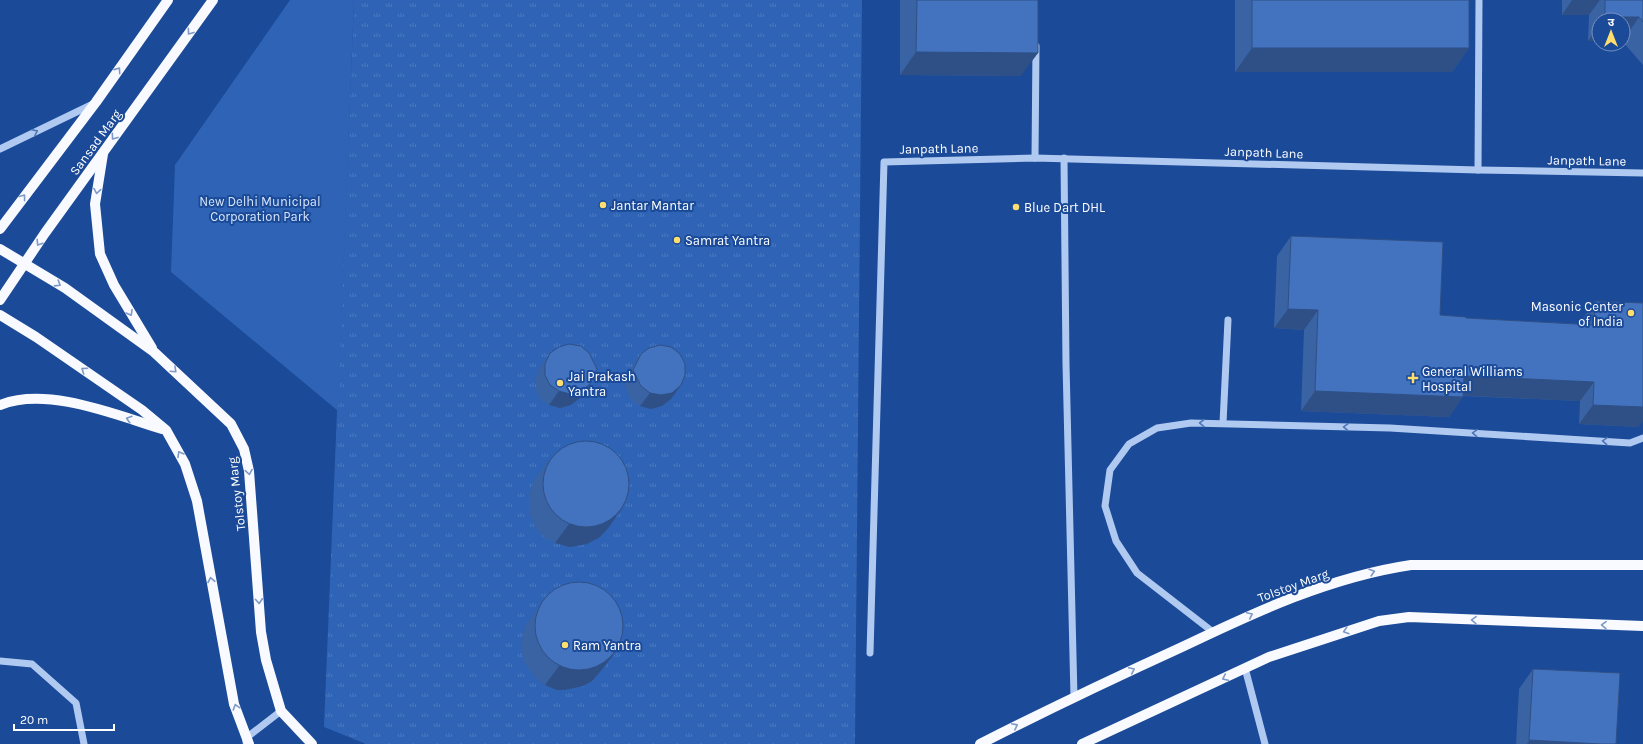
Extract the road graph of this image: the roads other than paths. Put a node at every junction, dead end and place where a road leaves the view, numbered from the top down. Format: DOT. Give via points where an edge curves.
graph roads {
  1 [pos="168,0"];
  2 [pos="213,0"];
  3 [pos="1478,0"];
  4 [pos="1036,39"];
  5 [pos="96,102"];
  6 [pos="0,149"];
  7 [pos="103,152"];
  8 [pos="1035,158"];
  9 [pos="1064,158"];
  10 [pos="1478,170"];
  11 [pos="1643,173"];
  12 [pos="0,229"];
  13 [pos="0,249"];
  14 [pos="25,264"];
  15 [pos="0,300"];
  16 [pos="0,315"];
  17 [pos="1228,320"];
  18 [pos="154,352"];
  19 [pos="0,406"];
  20 [pos="1223,423"];
  21 [pos="166,430"];
  22 [pos="1643,438"];
  23 [pos="1643,565"];
  24 [pos="1643,626"];
  25 [pos="1213,632"];
  26 [pos="870,653"];
  27 [pos="0,661"];
  28 [pos="1245,668"];
  29 [pos="1074,697"];
  30 [pos="281,711"];
  31 [pos="247,742"];
  32 [pos="84,744"];
  33 [pos="312,744"];
  34 [pos="980,744"];
  35 [pos="1082,744"];
  36 [pos="1265,744"];
  5 -- 1 [label="main road, Sansad Marg, one-way"];
  2 -- 7 [label="main road, Sansad Marg, one-way"];
  3 -- 10 [label="street"];
  4 -- 8 [label="street"];
  6 -- 5 [label="street, one-way"];
  12 -- 5 [label="main road, Sansad Marg, one-way"];
  7 -- 14 [label="main road, Sansad Marg, one-way"];
  7 -- 18 [label="main road, one-way" via="95,204 100,254 114,285"];
  8 -- 9 [label="street, Janpath Lane"];
  8 -- 26 [label="street, Janpath Lane" via="884,162"];
  9 -- 10 [label="street, Janpath Lane"];
  9 -- 29 [label="street"];
  10 -- 11 [label="street, Janpath Lane"];
  13 -- 14 [label="main road, Tolstoy Marg"];
  14 -- 15 [label="main road, Sansad Marg"];
  14 -- 18 [label="main road, Tolstoy Marg, one-way" via="65,288"];
  21 -- 16 [label="main road, one-way" via="142,410"];
  17 -- 20 [label="street"];
  18 -- 30 [label="main road, Tolstoy Marg, one-way" via="231,424 244,449 249,471 261,632 266,660"];
  21 -- 19 [label="main road, one-way" via="74,403 45,399 22,400"];
  22 -- 20 [label="street, one-way" via="1630,443 1390,428"];
  20 -- 25 [label="street, one-way" via="1191,422 1157,428 1129,444 1110,470 1105,506 1116,541 1137,573"];
  31 -- 21 [label="main road, one-way" via="234,704 197,501 185,464"];
  25 -- 23 [label="main road, Tolstoy Marg, one-way" via="1271,605 1381,569 1411,565"];
  24 -- 28 [label="main road, one-way" via="1409,617 1379,621 1269,657"];
  29 -- 25 [label="main road, Tolstoy Marg, one-way"];
  27 -- 32 [label="street" via="32,664 76,703"];
  28 -- 35 [label="main road, one-way"];
  28 -- 36 [label="street"];
  34 -- 29 [label="main road, Tolstoy Marg, one-way"];
  30 -- 31 [label="street"];
  30 -- 33 [label="main road, Tolstoy Marg"];
}
